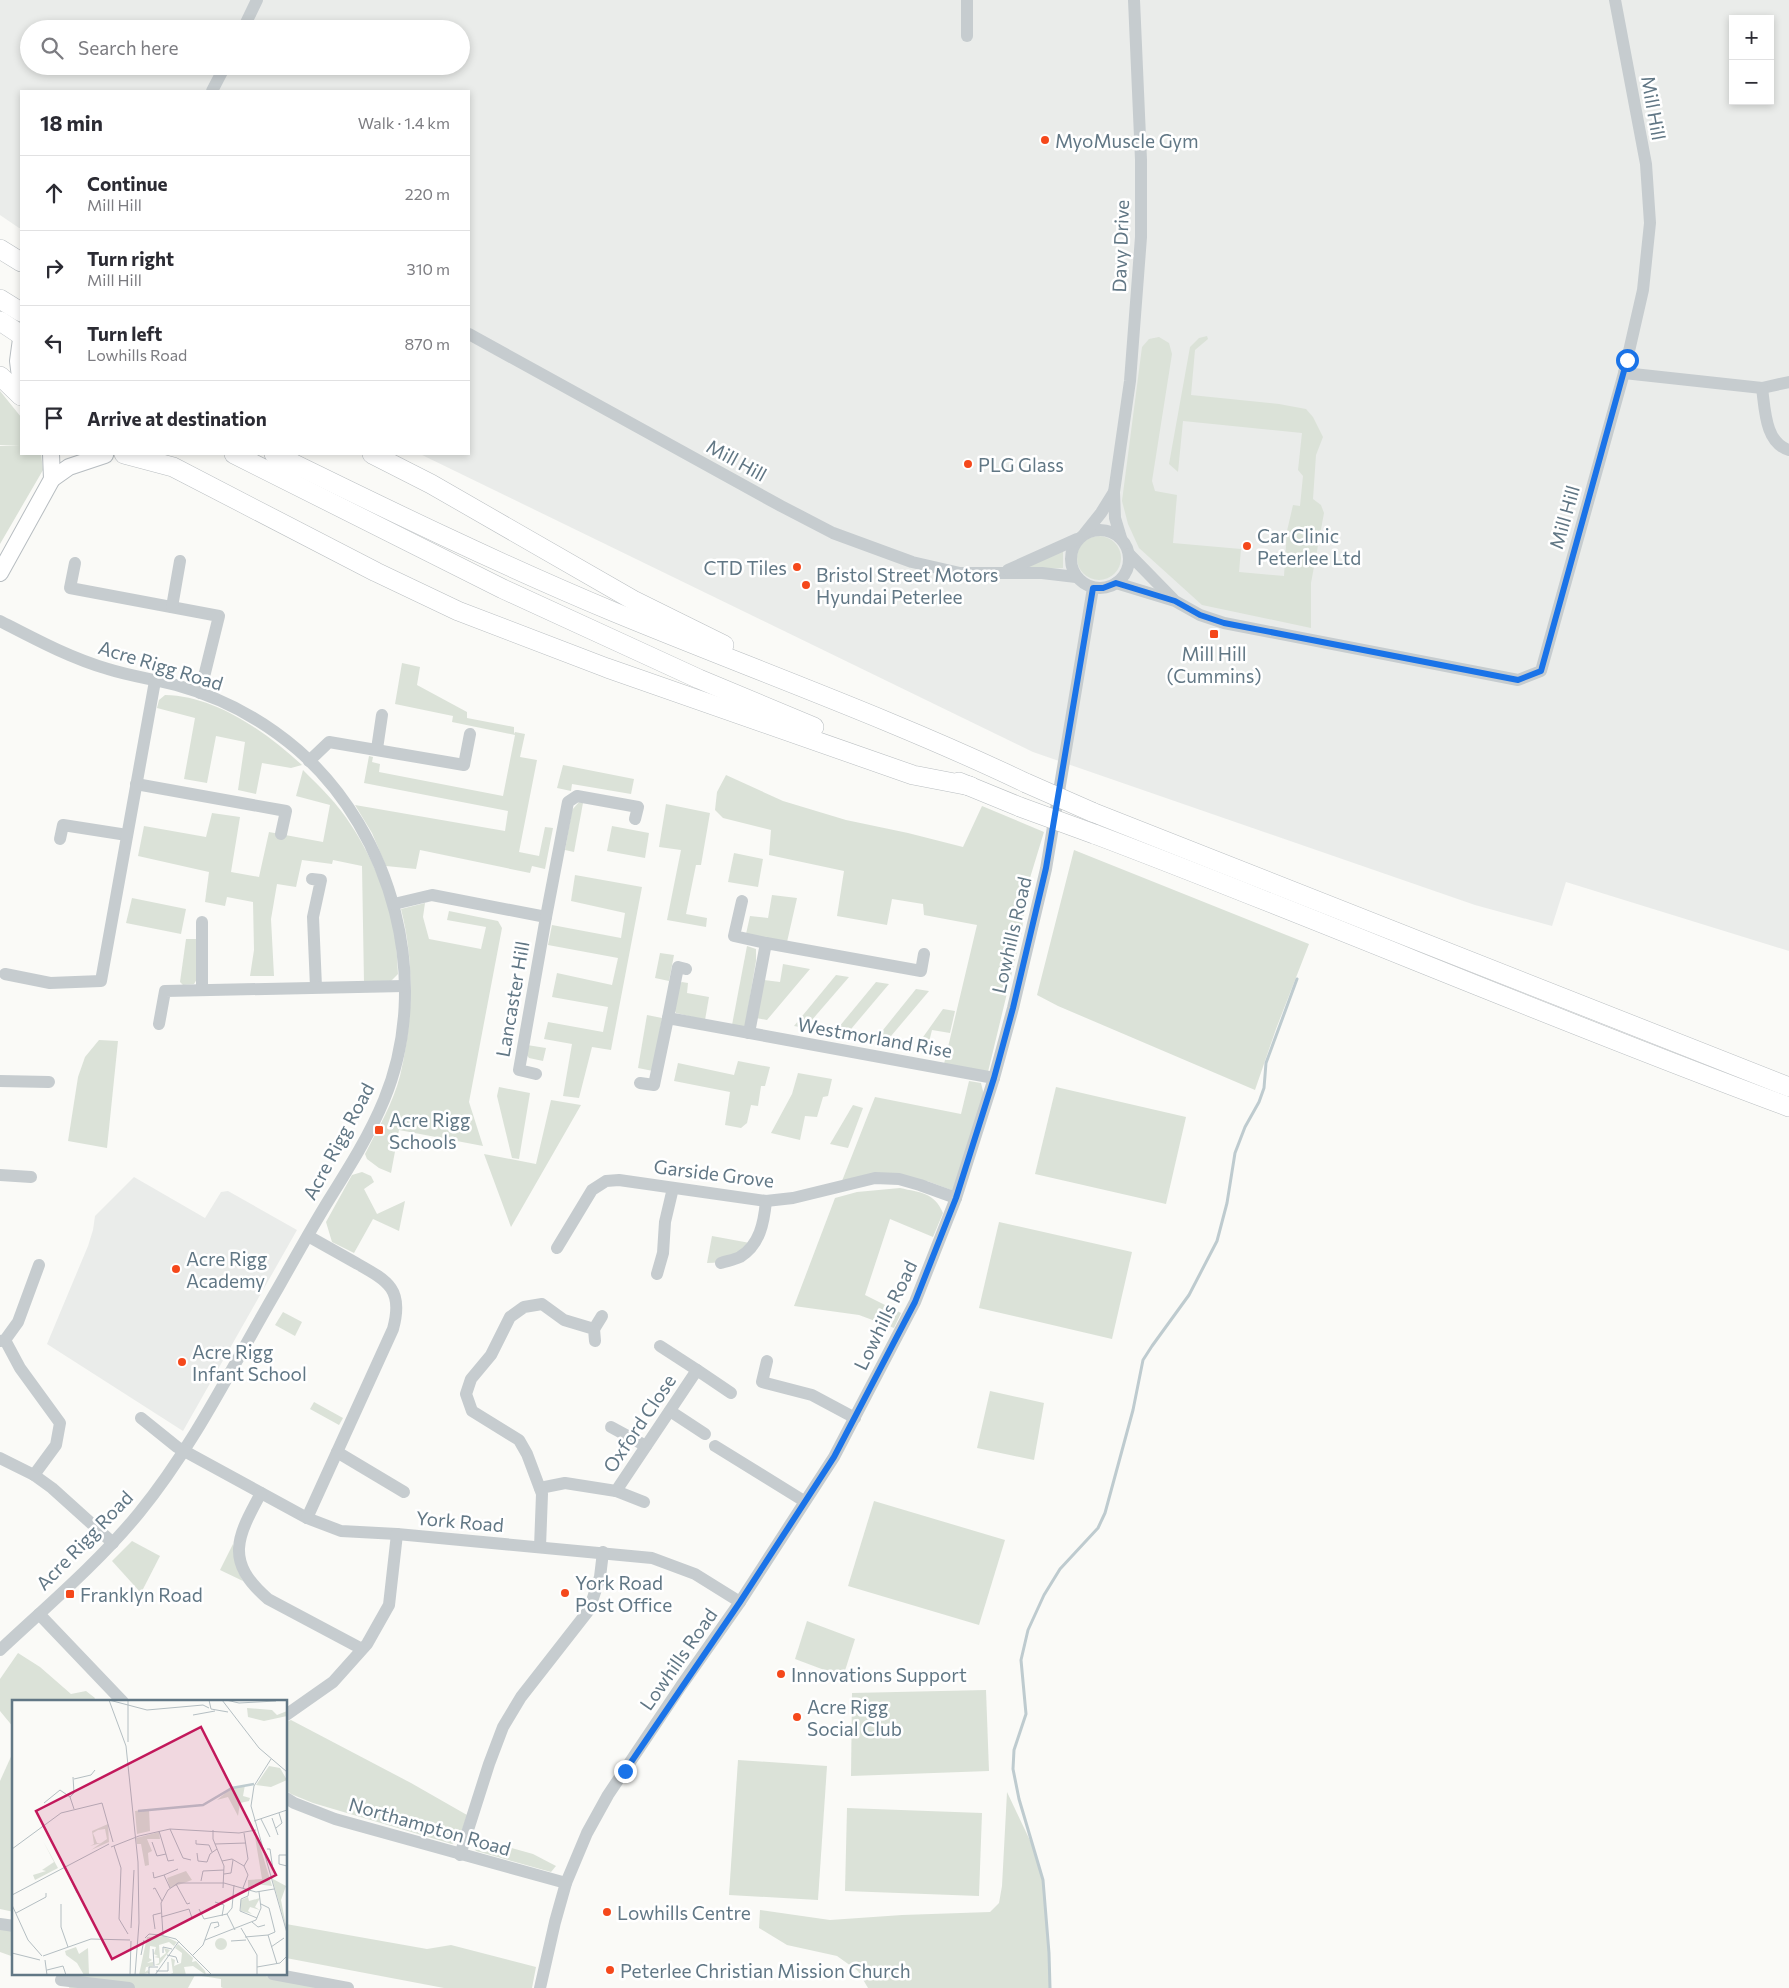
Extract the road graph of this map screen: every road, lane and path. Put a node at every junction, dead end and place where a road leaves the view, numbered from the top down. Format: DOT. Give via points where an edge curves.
graph roads {
  1 [pos="257,0"];
  2 [pos="967,0"];
  3 [pos="1134,0"];
  4 [pos="1615,0"];
  5 [pos="247,20"];
  6 [pos="967,36"];
  7 [pos="220,75"];
  8 [pos="213,90"];
  9 [pos="0,249"];
  10 [pos="20,261"];
  11 [pos="0,299"];
  12 [pos="20,311"];
  13 [pos="0,321"];
  14 [pos="20,333"];
  15 [pos="470,335"];
  16 [pos="20,347"];
  17 [pos="1624,373"];
  18 [pos="0,376"];
  19 [pos="20,377"];
  20 [pos="1789,382"];
  21 [pos="1762,388"];
  22 [pos="20,395"];
  23 [pos="1789,450"];
  24 [pos="51,455"];
  25 [pos="111,455"];
  26 [pos="119,455"];
  27 [pos="236,455"];
  28 [pos="276,455"];
  29 [pos="374,455"];
  30 [pos="52,479"];
  31 [pos="1114,492"];
  32 [pos="1082,536"];
  33 [pos="1121,538"];
  34 [pos="1129,554"];
  35 [pos="180,561"];
  36 [pos="75,563"];
  37 [pos="1003,572"];
  38 [pos="0,573"];
  39 [pos="1076,577"];
  40 [pos="1116,583"];
  41 [pos="1093,588"];
  42 [pos="1175,601"];
  43 [pos="172,607"];
  44 [pos="0,621"];
  45 [pos="155,681"];
  46 [pos="200,693"];
  47 [pos="862,712"];
  48 [pos="382,715"];
  49 [pos="470,734"];
  50 [pos="377,749"];
  51 [pos="309,761"];
  52 [pos="136,784"];
  53 [pos="970,786"];
  54 [pos="635,818"];
  55 [pos="280,834"];
  56 [pos="127,835"];
  57 [pos="60,839"];
  58 [pos="312,879"];
  59 [pos="742,901"];
  60 [pos="394,904"];
  61 [pos="546,917"];
  62 [pos="202,922"];
  63 [pos="766,943"];
  64 [pos="924,954"];
  65 [pos="686,969"];
  66 [pos="5,974"];
  67 [pos="404,986"];
  68 [pos="316,987"];
  69 [pos="202,990"];
  70 [pos="668,1018"];
  71 [pos="158,1024"];
  72 [pos="749,1033"];
  73 [pos="536,1074"];
  74 [pos="1706,1076"];
  75 [pos="994,1078"];
  76 [pos="0,1081"];
  77 [pos="49,1082"];
  78 [pos="640,1083"];
  79 [pos="1789,1086"];
  80 [pos="1789,1107"];
  81 [pos="1789,1115"];
  82 [pos="0,1175"];
  83 [pos="31,1177"];
  84 [pos="673,1188"];
  85 [pos="956,1198"];
  86 [pos="766,1201"];
  87 [pos="308,1236"];
  88 [pos="557,1248"];
  89 [pos="720,1263"];
  90 [pos="39,1265"];
  91 [pos="657,1274"];
  92 [pos="602,1316"];
  93 [pos="3,1340"];
  94 [pos="660,1346"];
  95 [pos="767,1361"];
  96 [pos="697,1370"];
  97 [pos="731,1393"];
  98 [pos="670,1411"];
  99 [pos="141,1418"];
  100 [pos="855,1418"];
  101 [pos="611,1427"];
  102 [pos="705,1434"];
  103 [pos="646,1446"];
  104 [pos="714,1446"];
  105 [pos="184,1450"];
  106 [pos="337,1452"];
  107 [pos="0,1458"];
  108 [pos="34,1475"];
  109 [pos="540,1488"];
  110 [pos="616,1491"];
  111 [pos="404,1492"];
  112 [pos="261,1493"];
  113 [pos="804,1501"];
  114 [pos="644,1502"];
  115 [pos="306,1518"];
  116 [pos="397,1534"];
  117 [pos="113,1543"];
  118 [pos="540,1547"];
  119 [pos="603,1552"];
  120 [pos="740,1602"];
  121 [pos="39,1614"];
  122 [pos="362,1649"];
  123 [pos="0,1650"];
  124 [pos="121,1700"];
  125 [pos="288,1713"];
  126 [pos="288,1799"];
  127 [pos="460,1855"];
  128 [pos="566,1883"];
  129 [pos="284,1976"];
  130 [pos="61,1981"];
  131 [pos="129,1988"];
  132 [pos="348,1988"];
  133 [pos="540,1988"];
  1 -- 5 [label="street"];
  2 -- 6 [label="street"];
  3 -- 31 [label="street, Davy Drive" via="1141,237 1130,381"];
  4 -- 17 [label="street, Mill Hill" via="1646,164 1650,223 1643,290"];
  7 -- 8 [label="street"];
  9 -- 10 [label="highway"];
  11 -- 12 [label="highway"];
  13 -- 14 [label="highway"];
  15 -- 37 [label="street, Mill Hill" via="833,532 912,562 960,573"];
  16 -- 19 [label="main road"];
  17 -- 21 [label="street"];
  17 -- 42 [label="street, Mill Hill" via="1541,671 1518,680 1224,623 1200,615"];
  18 -- 22 [label="highway"];
  20 -- 21 [label="street"];
  21 -- 23 [label="street" via="1771,435 1780,447"];
  24 -- 30 [label="main road"];
  25 -- 30 [label="main road" via="69,467"];
  26 -- 53 [label="highway" via="173,467 393,580 541,645 913,775"];
  27 -- 53 [label="highway" via="503,589 690,674 808,724"];
  28 -- 47 [label="highway" via="514,568"];
  29 -- 47 [label="highway" via="633,600 731,648 817,684"];
  30 -- 38 [label="main road"];
  31 -- 32 [label="street, Davy Drive"];
  31 -- 33 [label="street, Davy Drive" via="1115,518"];
  32 -- 33 [label="street" via="1095,529 1106,530"];
  32 -- 37 [label="street, Mill Hill"];
  32 -- 39 [label="street" via="1072,548 1070,558"];
  33 -- 34 [label="street"];
  34 -- 40 [label="street" via="1126,572"];
  34 -- 42 [label="street, Mill Hill"];
  35 -- 43 [label="street"];
  36 -- 43 [label="street" via="70,588"];
  37 -- 39 [label="street, Mill Hill"];
  39 -- 41 [label="street"];
  40 -- 41 [label="street"];
  40 -- 42 [label="street, Mill Hill"];
  41 -- 75 [label="street, Lowhills Road" via="1046,868"];
  43 -- 46 [label="street" via="219,616"];
  44 -- 45 [label="street, Acre Rigg Road" via="85,661"];
  45 -- 46 [label="street, Acre Rigg Road"];
  45 -- 52 [label="street"];
  46 -- 51 [label="street, Acre Rigg Road" via="259,722"];
  47 -- 79 [label="highway, bridge" via="906,728 1092,812"];
  48 -- 50 [label="street"];
  49 -- 50 [label="street" via="464,765"];
  50 -- 51 [label="street" via="329,742"];
  51 -- 60 [label="street, Acre Rigg Road" via="355,818 377,859"];
  52 -- 55 [label="street" via="286,811"];
  52 -- 56 [label="street"];
  53 -- 74 [label="highway, bridge" via="1242,890"];
  54 -- 61 [label="street, Lancaster Hill" via="638,807 577,796 568,802"];
  56 -- 57 [label="street" via="63,825"];
  56 -- 66 [label="street" via="101,981 50,982"];
  58 -- 68 [label="street" via="321,880 314,917"];
  59 -- 63 [label="street" via="734,936"];
  60 -- 61 [label="street" via="432,895"];
  60 -- 67 [label="street, Acre Rigg Road"];
  61 -- 73 [label="street, Lancaster Hill" via="519,1070"];
  62 -- 69 [label="street"];
  63 -- 64 [label="street" via="921,971"];
  63 -- 72 [label="street"];
  65 -- 70 [label="street" via="678,967"];
  67 -- 68 [label="street"];
  67 -- 87 [label="street, Acre Rigg Road" via="402,1032 385,1099"];
  68 -- 69 [label="street"];
  69 -- 71 [label="street" via="165,991"];
  70 -- 72 [label="street, Westmorland Rise"];
  70 -- 78 [label="street" via="654,1085"];
  72 -- 75 [label="street, Westmorland Rise"];
  74 -- 80 [label="highway"];
  74 -- 81 [label="highway"];
  75 -- 85 [label="street, Lowhills Road"];
  76 -- 77 [label="street"];
  82 -- 83 [label="street"];
  84 -- 86 [label="street, Garside Grove"];
  84 -- 88 [label="street, Garside Grove" via="606,1181 592,1190"];
  84 -- 91 [label="street"];
  85 -- 86 [label="street, Garside Grove" via="899,1179 875,1178 793,1198"];
  85 -- 100 [label="street, Lowhills Road" via="915,1302"];
  86 -- 89 [label="street" via="764,1222 757,1241 740,1257"];
  87 -- 105 [label="street, Acre Rigg Road"];
  87 -- 106 [label="street" via="385,1279 394,1293 398,1312"];
  90 -- 93 [label="street" via="18,1322"];
  92 -- 109 [label="street" via="595,1335 564,1320 542,1304 524,1307 510,1317 491,1355 471,1379 466,1394 472,1411 518,1440"];
  93 -- 108 [label="street" via="60,1423 56,1445"];
  94 -- 96 [label="street"];
  95 -- 100 [label="street" via="762,1382 812,1395"];
  96 -- 97 [label="street, Oxford Close"];
  96 -- 98 [label="street, Oxford Close"];
  98 -- 102 [label="street"];
  98 -- 103 [label="street, Oxford Close"];
  99 -- 105 [label="street, York Road"];
  100 -- 113 [label="street, Lowhills Road" via="834,1457"];
  101 -- 103 [label="street"];
  103 -- 110 [label="street, Oxford Close"];
  104 -- 113 [label="street"];
  105 -- 112 [label="street, York Road"];
  105 -- 117 [label="street, Acre Rigg Road"];
  106 -- 111 [label="street"];
  106 -- 115 [label="street"];
  107 -- 108 [label="street"];
  108 -- 117 [label="street"];
  109 -- 110 [label="street, Oxford Close" via="565,1483"];
  109 -- 118 [label="street"];
  110 -- 114 [label="street"];
  112 -- 115 [label="street, York Road"];
  112 -- 122 [label="street" via="241,1532 239,1553 244,1572 268,1599"];
  113 -- 120 [label="street, Lowhills Road"];
  115 -- 116 [label="street, York Road" via="341,1531"];
  116 -- 118 [label="street, York Road"];
  116 -- 122 [label="street" via="389,1605"];
  117 -- 121 [label="street, Acre Rigg Road"];
  118 -- 119 [label="street, York Road"];
  119 -- 120 [label="street, York Road" via="652,1558 695,1574"];
  119 -- 127 [label="street" via="600,1577 589,1610 521,1697 503,1727"];
  120 -- 128 [label="street, Lowhills Road" via="608,1795 587,1833"];
  121 -- 123 [label="street, Acre Rigg Road"];
  121 -- 124 [label="street"];
  122 -- 125 [label="street" via="333,1682"];
  126 -- 127 [label="street, Northampton Road" via="334,1819"];
  127 -- 128 [label="street, Northampton Road"];
  128 -- 133 [label="street, Lowhills Road"];
  129 -- 132 [label="street"];
  130 -- 131 [label="street"];
}
